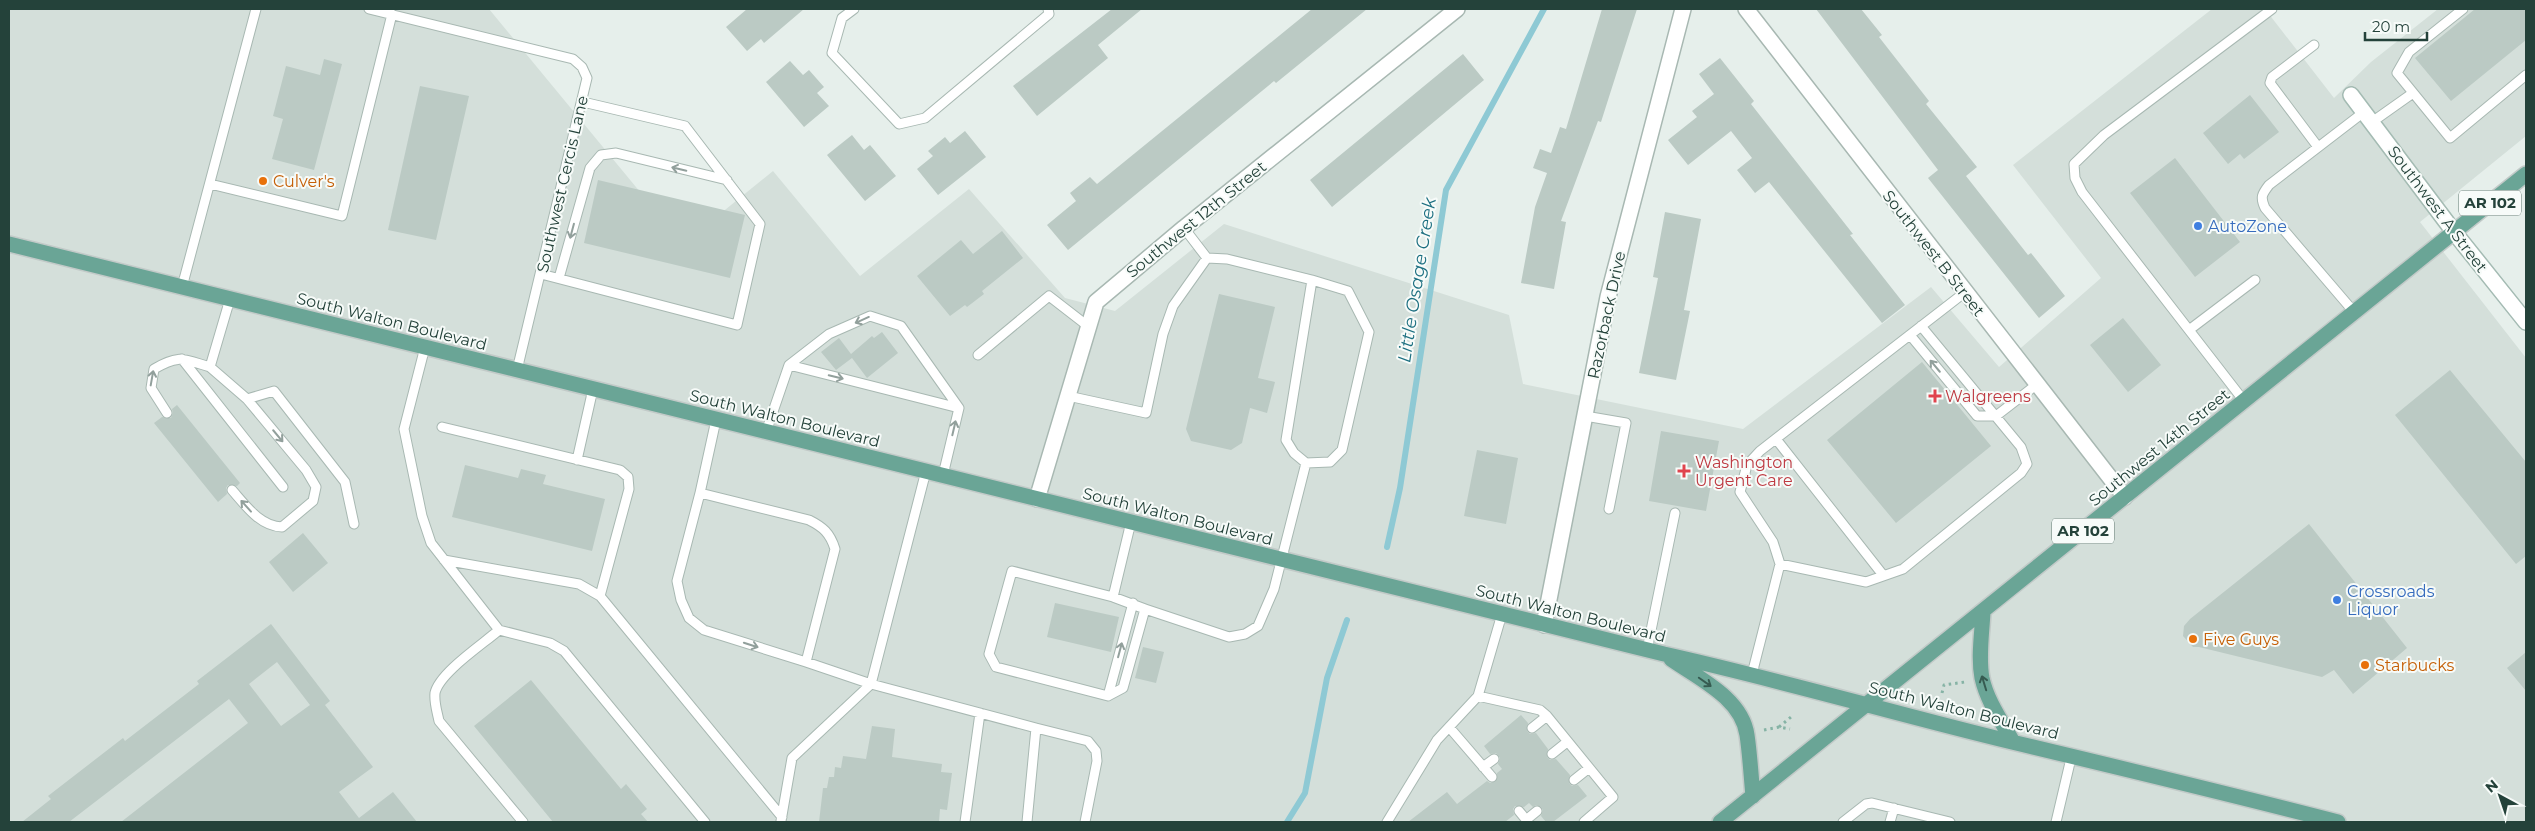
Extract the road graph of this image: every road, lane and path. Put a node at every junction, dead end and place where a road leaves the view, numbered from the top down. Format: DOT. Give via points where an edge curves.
graph roads {
  1 [pos="256,9"];
  2 [pos="370,9"];
  3 [pos="854,9"];
  4 [pos="1048,9"];
  5 [pos="1457,9"];
  6 [pos="1683,9"];
  7 [pos="1746,9"];
  8 [pos="2272,9"];
  9 [pos="2462,9"];
  10 [pos="392,14"];
  11 [pos="2314,45"];
  12 [pos="2526,75"];
  13 [pos="2413,93"];
  14 [pos="2351,95"];
  15 [pos="583,102"];
  16 [pos="2368,117"];
  17 [pos="2318,147"];
  18 [pos="2526,174"];
  19 [pos="727,180"];
  20 [pos="210,184"];
  21 [pos="1184,228"];
  22 [pos="2454,232"];
  23 [pos="9,244"];
  24 [pos="1207,258"];
  25 [pos="541,274"];
  26 [pos="559,278"];
  27 [pos="1312,280"];
  28 [pos="2255,280"];
  29 [pos="182,287"];
  30 [pos="1964,292"];
  31 [pos="230,299"];
  32 [pos="2354,312"];
  33 [pos="2526,322"];
  34 [pos="1921,326"];
  35 [pos="1089,327"];
  36 [pos="2188,330"];
  37 [pos="1910,335"];
  38 [pos="425,347"];
  39 [pos="978,355"];
  40 [pos="182,359"];
  41 [pos="789,365"];
  42 [pos="210,367"];
  43 [pos="517,370"];
  44 [pos="2036,385"];
  45 [pos="593,389"];
  46 [pos="1068,396"];
  47 [pos="247,398"];
  48 [pos="2244,402"];
  49 [pos="959,408"];
  50 [pos="167,413"];
  51 [pos="1585,416"];
  52 [pos="1996,416"];
  53 [pos="716,420"];
  54 [pos="442,427"];
  55 [pos="766,432"];
  56 [pos="1776,439"];
  57 [pos="577,460"];
  58 [pos="1306,464"];
  59 [pos="926,471"];
  60 [pos="944,475"];
  61 [pos="283,487"];
  62 [pos="232,490"];
  63 [pos="700,493"];
  64 [pos="2124,497"];
  65 [pos="1037,499"];
  66 [pos="1609,509"];
  67 [pos="1675,513"];
  68 [pos="1131,522"];
  69 [pos="354,524"];
  70 [pos="444,560"];
  71 [pos="1282,560"];
  72 [pos="1780,564"];
  73 [pos="1883,575"];
  74 [pos="600,596"];
  75 [pos="1113,597"];
  76 [pos="1133,603"];
  77 [pos="1145,609"];
  78 [pos="1983,612"];
  79 [pos="1502,614"];
  80 [pos="1544,624"];
  81 [pos="499,630"];
  82 [pos="1647,650"];
  83 [pos="1664,654"];
  84 [pos="806,662"];
  85 [pos="1752,674"];
  86 [pos="1970,681"];
  87 [pos="871,684"];
  88 [pos="1938,684"];
  89 [pos="1944,685"];
  90 [pos="1942,693"];
  91 [pos="1108,696"];
  92 [pos="1478,696"];
  93 [pos="1866,704"];
  94 [pos="980,713"];
  95 [pos="1547,716"];
  96 [pos="1791,717"];
  97 [pos="1450,727"];
  98 [pos="1779,727"];
  99 [pos="1036,728"];
  100 [pos="1532,728"];
  101 [pos="1763,730"];
  102 [pos="1790,730"];
  103 [pos="1567,742"];
  104 [pos="2013,742"];
  105 [pos="1552,754"];
  106 [pos="2072,754"];
  107 [pos="1494,758"];
  108 [pos="1483,767"];
  109 [pos="1589,768"];
  110 [pos="1492,777"];
  111 [pos="1574,780"];
  112 [pos="1753,796"];
  113 [pos="1894,808"];
  114 [pos="1519,811"];
  115 [pos="1537,811"];
  116 [pos="2298,817"];
  117 [pos="782,820"];
  118 [pos="1527,821"];
  119 [pos="523,822"];
  120 [pos="705,822"];
  121 [pos="965,822"];
  122 [pos="1026,822"];
  123 [pos="1085,822"];
  124 [pos="1387,822"];
  125 [pos="1584,822"];
  126 [pos="1720,822"];
  127 [pos="1843,822"];
  128 [pos="1890,822"];
  129 [pos="1947,822"];
  130 [pos="2056,822"];
  131 [pos="2338,822"];
  1 -- 20 [label="lane"];
  2 -- 10 [label="lane, Southwest Cercis Lane"];
  3 -- 4 [label="lane" via="842,18 832,53 899,124 925,118 1049,14"];
  5 -- 21 [label="street, Southwest 12th Street"];
  6 -- 51 [label="street, Razorback Drive" via="1608,297"];
  7 -- 30 [label="street, Southwest B Street"];
  8 -- 36 [label="lane" via="2104,135 2074,164 2075,178 2082,192"];
  9 -- 13 [label="lane" via="2409,52 2397,73"];
  10 -- 15 [label="lane, Southwest Cercis Lane" via="573,59 587,78"];
  10 -- 20 [label="lane" via="342,216"];
  11 -- 17 [label="lane" via="2272,77 2270,83"];
  12 -- 13 [label="lane" via="2450,138"];
  13 -- 16 [label="lane"];
  14 -- 16 [label="street, Southwest A Street"];
  15 -- 19 [label="lane" via="686,126"];
  15 -- 25 [label="lane, Southwest Cercis Lane"];
  16 -- 17 [label="lane"];
  16 -- 22 [label="street, Southwest A Street"];
  17 -- 32 [label="lane" via="2269,185 2261,200"];
  18 -- 22 [label="main road, Southwest 14th Street / AR 102"];
  19 -- 26 [label="lane, one-way" via="616,153 601,155 590,168"];
  19 -- 26 [label="lane" via="760,224 737,325"];
  20 -- 29 [label="lane"];
  21 -- 24 [label="lane"];
  21 -- 35 [label="street, Southwest 12th Street" via="1096,302"];
  22 -- 32 [label="main road, Southwest 14th Street / AR 102"];
  22 -- 33 [label="street, Southwest A Street"];
  23 -- 29 [label="main road, South Walton Boulevard"];
  24 -- 27 [label="lane" via="1227,259"];
  24 -- 46 [label="lane" via="1172,306 1146,413"];
  25 -- 26 [label="lane"];
  25 -- 43 [label="lane, Southwest Cercis Lane"];
  27 -- 58 [label="lane" via="1286,440"];
  27 -- 58 [label="lane" via="1348,291 1370,332 1342,450 1330,462"];
  28 -- 36 [label="lane"];
  29 -- 31 [label="main road, South Walton Boulevard"];
  30 -- 34 [label="lane"];
  30 -- 44 [label="street, Southwest B Street"];
  31 -- 38 [label="main road, South Walton Boulevard"];
  31 -- 42 [label="lane"];
  32 -- 48 [label="main road, Southwest 14th Street / AR 102"];
  34 -- 37 [label="lane"];
  34 -- 52 [label="lane"];
  35 -- 39 [label="lane" via="1050,296"];
  35 -- 46 [label="street, Southwest 12th Street"];
  36 -- 48 [label="lane"];
  52 -- 37 [label="lane, one-way" via="1977,416"];
  37 -- 56 [label="lane"];
  38 -- 43 [label="main road, South Walton Boulevard"];
  38 -- 70 [label="lane" via="404,429 422,516 431,542"];
  40 -- 42 [label="lane"];
  50 -- 40 [label="lane, one-way" via="151,388 154,369 171,359"];
  40 -- 61 [label="lane"];
  41 -- 49 [label="lane, one-way"];
  49 -- 41 [label="lane, one-way" via="901,326 870,316 829,334"];
  41 -- 55 [label="lane"];
  42 -- 47 [label="lane"];
  43 -- 45 [label="main road, South Walton Boulevard"];
  44 -- 52 [label="lane"];
  44 -- 64 [label="street, Southwest B Street"];
  45 -- 53 [label="main road, South Walton Boulevard"];
  45 -- 57 [label="lane"];
  46 -- 65 [label="street, Southwest 12th Street"];
  47 -- 62 [label="lane, one-way" via="306,470 316,487 313,500 282,527 271,526 251,512"];
  47 -- 69 [label="lane" via="274,391 344,482"];
  48 -- 64 [label="main road, Southwest 14th Street / AR 102"];
  60 -- 49 [label="lane, one-way"];
  51 -- 66 [label="lane" via="1626,423"];
  51 -- 80 [label="street, Razorback Drive"];
  52 -- 73 [label="lane" via="2026,456 2027,464 2021,473 1903,570"];
  53 -- 55 [label="main road, South Walton Boulevard"];
  53 -- 63 [label="lane"];
  54 -- 57 [label="lane"];
  55 -- 59 [label="main road, South Walton Boulevard"];
  56 -- 72 [label="lane" via="1747,465 1740,492 1773,542"];
  56 -- 73 [label="lane"];
  57 -- 74 [label="lane" via="620,470 628,477 629,489"];
  58 -- 71 [label="lane"];
  59 -- 60 [label="main road, South Walton Boulevard"];
  59 -- 87 [label="lane"];
  60 -- 65 [label="main road, South Walton Boulevard"];
  63 -- 84 [label="lane, one-way" via="677,581 681,600 690,618 704,630"];
  63 -- 84 [label="lane" via="809,520 823,527 831,537 835,549"];
  64 -- 78 [label="main road, Southwest 14th Street / AR 102"];
  65 -- 68 [label="main road, South Walton Boulevard"];
  67 -- 82 [label="lane"];
  68 -- 71 [label="main road, South Walton Boulevard"];
  68 -- 75 [label="lane"];
  70 -- 74 [label="lane" via="579,584"];
  70 -- 81 [label="lane"];
  71 -- 77 [label="lane" via="1258,626 1245,634 1229,637"];
  71 -- 79 [label="main road, South Walton Boulevard"];
  72 -- 73 [label="lane" via="1866,582"];
  72 -- 85 [label="lane"];
  74 -- 117 [label="lane"];
  75 -- 76 [label="lane"];
  75 -- 91 [label="lane" via="1012,571 989,654 996,667"];
  76 -- 77 [label="lane"];
  91 -- 76 [label="lane, one-way"];
  77 -- 91 [label="lane" via="1123,688"];
  78 -- 93 [label="main road, Southwest 14th Street / AR 102"];
  104 -- 78 [label="main road, one-way" via="1982,679"];
  79 -- 80 [label="main road, South Walton Boulevard"];
  79 -- 92 [label="lane"];
  80 -- 82 [label="main road, South Walton Boulevard"];
  81 -- 119 [label="lane" via="441,680 435,705 439,720"];
  81 -- 120 [label="lane" via="550,642 564,650"];
  82 -- 83 [label="main road, South Walton Boulevard"];
  83 -- 85 [label="main road, South Walton Boulevard"];
  83 -- 112 [label="main road, one-way" via="1725,696 1740,713 1747,734"];
  84 -- 87 [label="lane"];
  85 -- 93 [label="main road, South Walton Boulevard"];
  86 -- 89 [label="path"];
  87 -- 94 [label="lane"];
  87 -- 117 [label="lane" via="792,758"];
  88 -- 89 [label="path"];
  89 -- 90 [label="path"];
  92 -- 95 [label="lane" via="1540,710"];
  92 -- 97 [label="lane"];
  93 -- 104 [label="main road, South Walton Boulevard"];
  93 -- 112 [label="main road, Southwest 14th Street / AR 102"];
  94 -- 99 [label="lane"];
  94 -- 121 [label="lane"];
  95 -- 100 [label="lane"];
  95 -- 103 [label="lane"];
  96 -- 98 [label="path"];
  97 -- 108 [label="lane"];
  97 -- 124 [label="lane" via="1437,740"];
  98 -- 101 [label="path"];
  98 -- 102 [label="path"];
  99 -- 122 [label="lane"];
  99 -- 123 [label="lane" via="1088,741 1096,751 1097,761"];
  103 -- 105 [label="lane"];
  103 -- 109 [label="lane"];
  104 -- 106 [label="main road, South Walton Boulevard"];
  106 -- 116 [label="main road, South Walton Boulevard"];
  106 -- 130 [label="lane"];
  107 -- 108 [label="lane"];
  108 -- 110 [label="lane"];
  109 -- 111 [label="lane"];
  109 -- 125 [label="lane" via="1613,797"];
  112 -- 126 [label="main road, Southwest 14th Street / AR 102"];
  113 -- 127 [label="lane" via="1866,804"];
  113 -- 128 [label="lane"];
  113 -- 129 [label="lane"];
  114 -- 118 [label="lane"];
  115 -- 118 [label="lane"];
  116 -- 131 [label="main road, South Walton Boulevard"];
}
